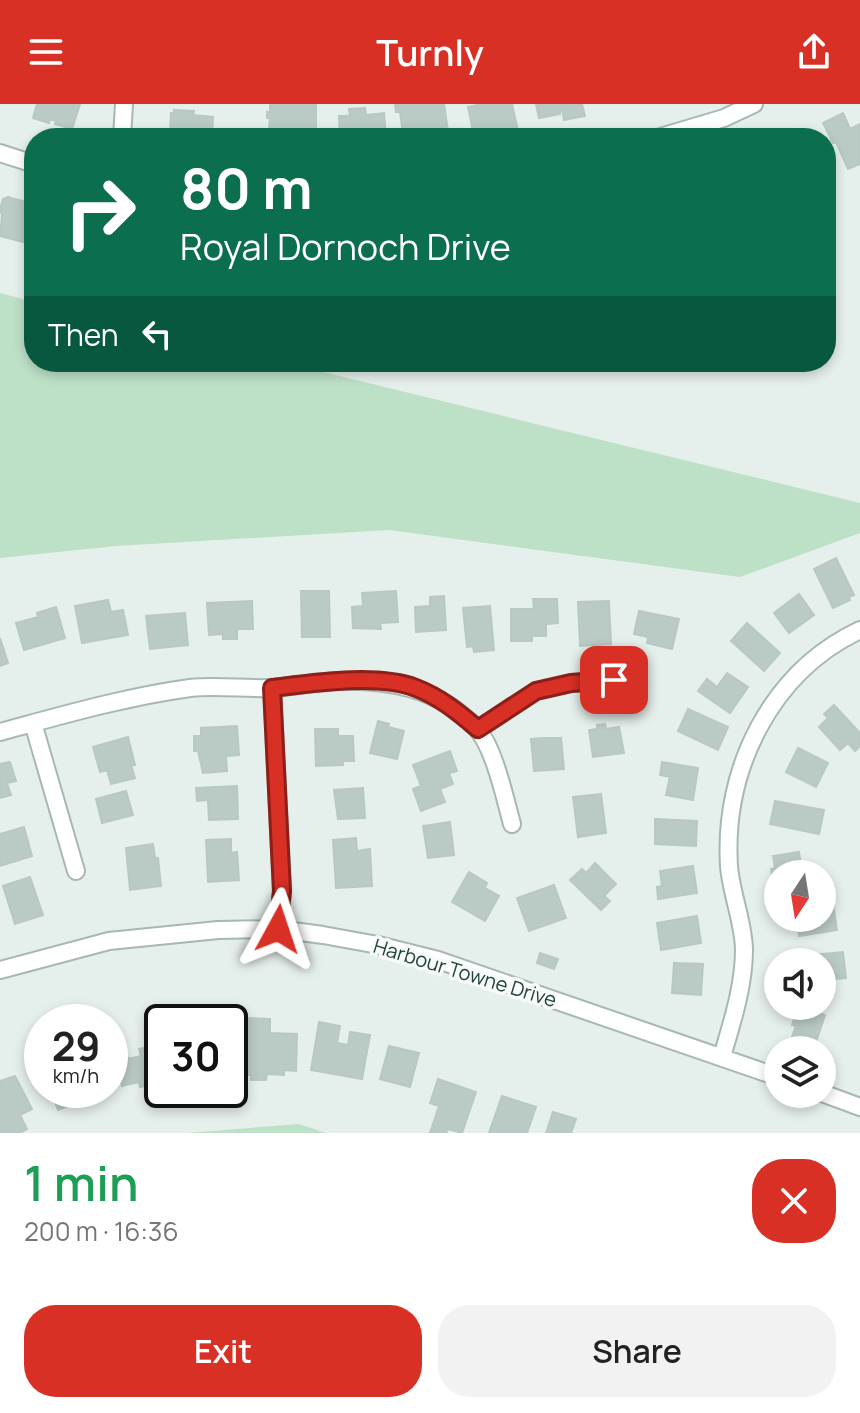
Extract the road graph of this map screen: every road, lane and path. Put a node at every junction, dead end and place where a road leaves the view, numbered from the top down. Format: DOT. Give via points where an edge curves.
graph roads {
  1 [pos="124,104"];
  2 [pos="754,104"];
  3 [pos="123,128"];
  4 [pos="690,128"];
  5 [pos="0,153"];
  6 [pos="24,161"];
  7 [pos="860,630"];
  8 [pos="614,680"];
  9 [pos="272,688"];
  10 [pos="33,723"];
  11 [pos="478,729"];
  12 [pos="0,732"];
  13 [pos="512,824"];
  14 [pos="76,871"];
  15 [pos="278,929"];
  16 [pos="0,970"];
  17 [pos="722,1057"];
  18 [pos="764,1072"];
  19 [pos="836,1098"];
  20 [pos="860,1107"];
  1 -- 3 [label="street"];
  2 -- 4 [label="street"];
  5 -- 6 [label="street"];
  7 -- 17 [label="street" via="818,655 787,686 745,753 729,829 743,973"];
  8 -- 11 [label="street" via="536,691"];
  9 -- 10 [label="street" via="194,688"];
  9 -- 11 [label="street" via="392,682 447,704"];
  9 -- 15 [label="street" via="282,891"];
  10 -- 12 [label="street"];
  10 -- 14 [label="street"];
  11 -- 13 [label="street"];
  15 -- 16 [label="street, Harbour Towne Drive" via="109,941"];
  15 -- 17 [label="street, Harbour Towne Drive" via="438,960"];
  17 -- 18 [label="street, Harbour Towne Drive"];
  19 -- 20 [label="street"];
}
